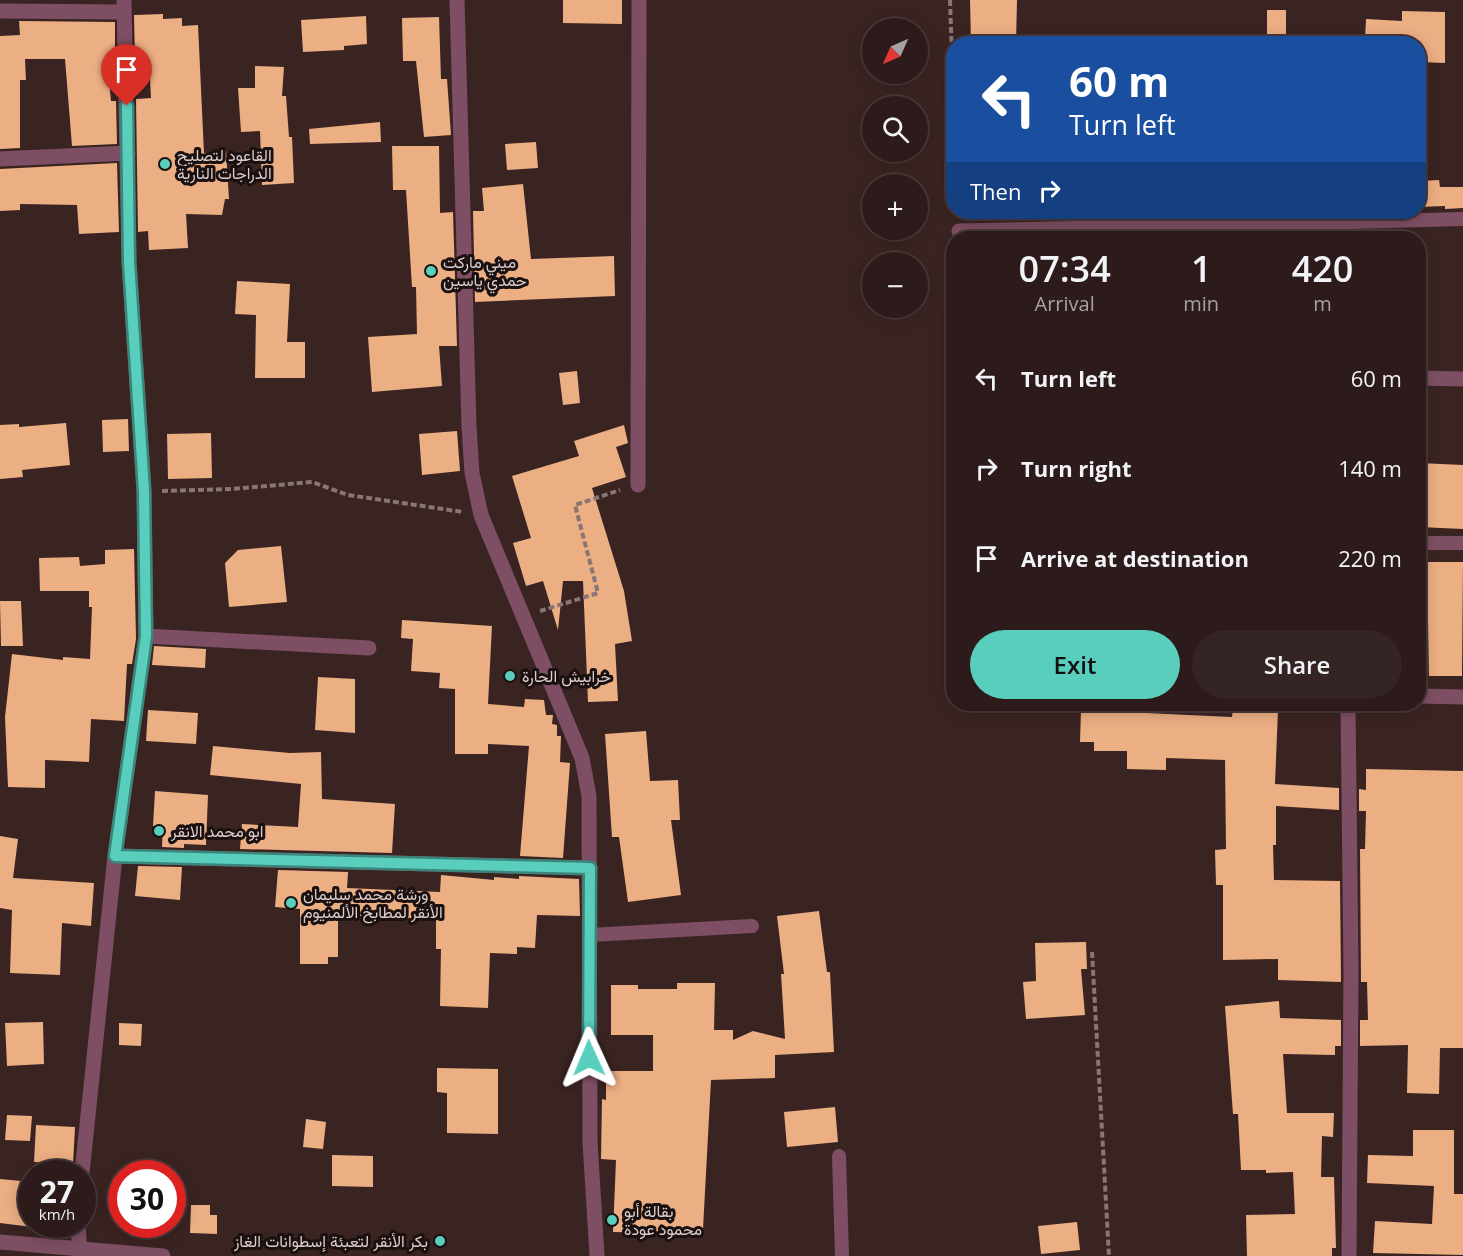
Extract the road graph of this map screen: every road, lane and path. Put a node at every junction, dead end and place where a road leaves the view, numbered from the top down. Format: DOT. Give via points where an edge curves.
graph roads {
  1 [pos="457,0"];
  2 [pos="639,0"];
  3 [pos="950,0"];
  4 [pos="124,6"];
  5 [pos="0,11"];
  6 [pos="951,36"];
  7 [pos="128,153"];
  8 [pos="0,159"];
  9 [pos="1281,219"];
  10 [pos="1426,219"];
  11 [pos="1463,219"];
  12 [pos="1241,225"];
  13 [pos="959,231"];
  14 [pos="1426,378"];
  15 [pos="1463,379"];
  16 [pos="638,484"];
  17 [pos="144,491"];
  18 [pos="481,515"];
  19 [pos="1426,543"];
  20 [pos="1463,543"];
  21 [pos="522,617"];
  22 [pos="146,636"];
  23 [pos="369,648"];
  24 [pos="1426,696"];
  25 [pos="1463,697"];
  26 [pos="1348,711"];
  27 [pos="115,856"];
  28 [pos="590,868"];
  29 [pos="752,926"];
  30 [pos="590,935"];
  31 [pos="1092,952"];
  32 [pos="838,1155"];
  33 [pos="82,1160"];
  34 [pos="78,1238"];
  35 [pos="0,1242"];
  36 [pos="79,1253"];
  37 [pos="163,1256"];
  38 [pos="597,1256"];
  39 [pos="842,1256"];
  40 [pos="1109,1256"];
  41 [pos="1349,1256"];
  1 -- 18 [label="street" via="469,426 472,473"];
  2 -- 16 [label="street"];
  3 -- 6 [label="path"];
  4 -- 5 [label="street"];
  4 -- 7 [label="street"];
  7 -- 8 [label="street"];
  7 -- 17 [label="street" via="129,262"];
  9 -- 12 [label="lane"];
  10 -- 11 [label="lane"];
  12 -- 13 [label="street"];
  14 -- 15 [label="street"];
  16 -- 21 [label="path" via="575,505 598,593"];
  17 -- 18 [label="path" via="312,482 348,495"];
  17 -- 22 [label="street"];
  18 -- 21 [label="street"];
  19 -- 20 [label="lane"];
  21 -- 28 [label="street" via="582,758 589,796"];
  22 -- 23 [label="street"];
  22 -- 27 [label="street"];
  24 -- 25 [label="street"];
  26 -- 41 [label="street" via="1352,971"];
  27 -- 28 [label="street"];
  27 -- 33 [label="street"];
  28 -- 30 [label="street"];
  29 -- 30 [label="lane"];
  30 -- 38 [label="street" via="590,1142"];
  31 -- 40 [label="path"];
  32 -- 39 [label="lane"];
  34 -- 36 [label="street"];
  35 -- 36 [label="street"];
  36 -- 37 [label="street"];
}
